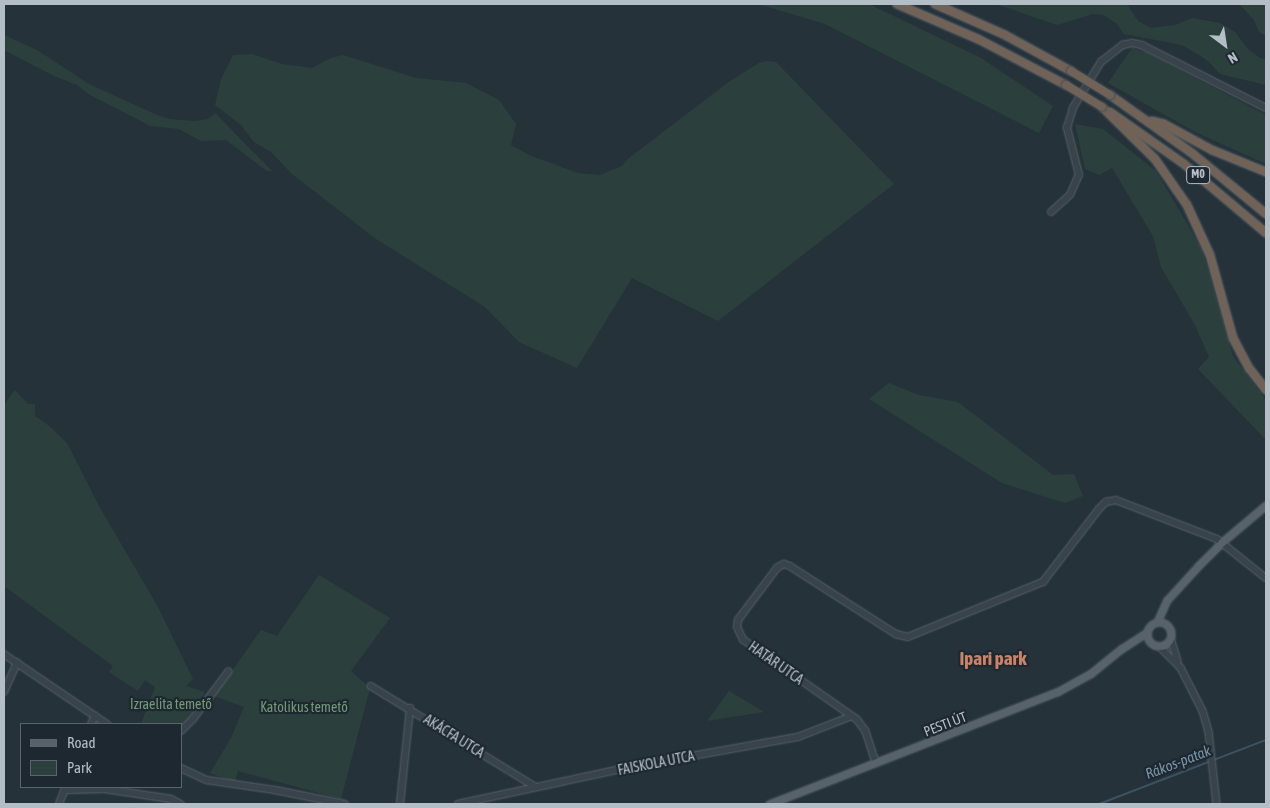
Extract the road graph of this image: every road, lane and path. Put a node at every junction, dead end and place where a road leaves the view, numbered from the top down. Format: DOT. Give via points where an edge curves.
graph roads {
  1 [pos="897,4"];
  2 [pos="935,4"];
  3 [pos="1102,107"];
  4 [pos="1266,108"];
  5 [pos="1146,119"];
  6 [pos="1266,172"];
  7 [pos="1051,212"];
  8 [pos="1266,214"];
  9 [pos="1266,233"];
  10 [pos="1266,390"];
  11 [pos="1266,505"];
  12 [pos="1222,542"];
  13 [pos="1266,578"];
  14 [pos="1180,588"];
  15 [pos="1157,622"];
  16 [pos="1166,624"];
  17 [pos="1147,632"];
  18 [pos="1171,638"];
  19 [pos="1155,644"];
  20 [pos="1121,649"];
  21 [pos="4,654"];
  22 [pos="17,663"];
  23 [pos="1180,668"];
  24 [pos="228,672"];
  25 [pos="371,686"];
  26 [pos="4,692"];
  27 [pos="410,709"];
  28 [pos="94,716"];
  29 [pos="852,716"];
  30 [pos="91,723"];
  31 [pos="105,723"];
  32 [pos="182,730"];
  33 [pos="876,764"];
  34 [pos="182,769"];
  35 [pos="536,787"];
  36 [pos="65,788"];
  37 [pos="59,804"];
  38 [pos="181,804"];
  39 [pos="345,804"];
  40 [pos="400,804"];
  41 [pos="458,804"];
  42 [pos="769,804"];
  43 [pos="1217,804"];
  1 -- 3 [label="highway, M0, bridge" via="980,40"];
  2 -- 5 [label="highway, M0, bridge" via="1071,71"];
  3 -- 9 [label="highway, M0" via="1184,164"];
  3 -- 10 [label="highway" via="1155,158 1188,205 1208,250 1233,338 1248,368"];
  4 -- 7 [label="street" via="1142,45 1123,45 1101,62 1073,108 1067,128 1079,175 1070,195"];
  5 -- 6 [label="highway" via="1164,124 1212,150"];
  5 -- 8 [label="highway, M0"];
  11 -- 12 [label="main road"];
  12 -- 13 [label="street"];
  12 -- 14 [label="main road"];
  12 -- 29 [label="street, HATÁR UTCA" via="1133,506 1109,501 1096,512 1043,582 908,637 896,634 784,564 777,568 738,620 737,627 743,640"];
  14 -- 15 [label="main road" via="1167,600"];
  14 -- 16 [label="main road" via="1168,607"];
  15 -- 16 [label="main road"];
  15 -- 17 [label="main road"];
  16 -- 18 [label="main road" via="1171,630"];
  17 -- 19 [label="main road"];
  17 -- 20 [label="main road, PESTI ÚT"];
  18 -- 19 [label="main road" via="1166,643"];
  18 -- 23 [label="street"];
  19 -- 20 [label="main road, PESTI ÚT" via="1139,643"];
  19 -- 23 [label="street"];
  20 -- 33 [label="main road, PESTI ÚT" via="1090,674 1057,692"];
  21 -- 22 [label="street"];
  22 -- 26 [label="street"];
  22 -- 28 [label="street"];
  23 -- 43 [label="street" via="1203,711 1212,749"];
  24 -- 32 [label="street"];
  25 -- 27 [label="street, AKÁCFA UTCA"];
  27 -- 35 [label="street, AKÁCFA UTCA"];
  27 -- 40 [label="street"];
  28 -- 30 [label="street"];
  28 -- 31 [label="street"];
  29 -- 33 [label="street, HATÁR UTCA" via="865,731"];
  29 -- 35 [label="street, FAISKOLA UTCA" via="798,737"];
  33 -- 42 [label="main road, PESTI ÚT"];
  34 -- 39 [label="street" via="197,777"];
  35 -- 41 [label="street, FAISKOLA UTCA"];
  36 -- 37 [label="street"];
  36 -- 38 [label="street" via="105,789 171,799"];
}
